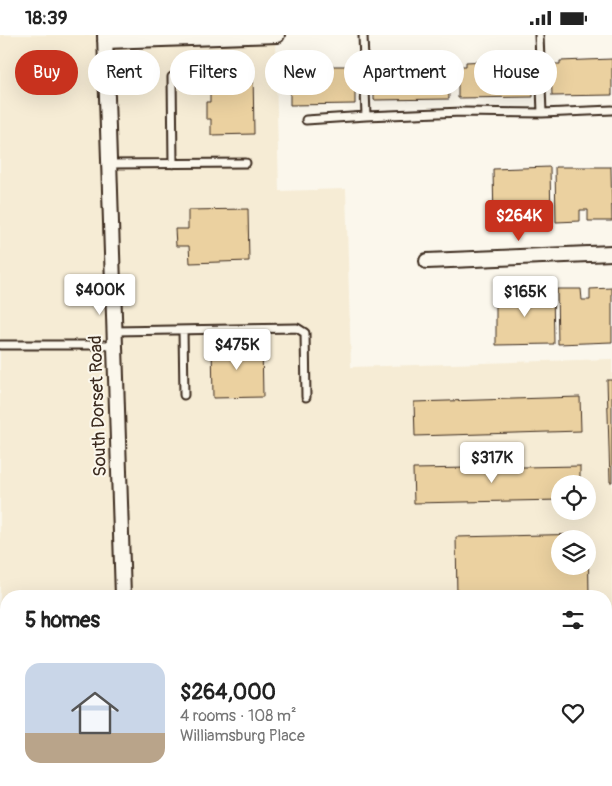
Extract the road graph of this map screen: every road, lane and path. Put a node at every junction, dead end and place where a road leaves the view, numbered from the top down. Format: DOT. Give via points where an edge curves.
graph roads {
  1 [pos="277,35"];
  2 [pos="363,35"];
  3 [pos="539,35"];
  4 [pos="223,36"];
  5 [pos="105,38"];
  6 [pos="172,95"];
  7 [pos="612,110"];
  8 [pos="542,113"];
  9 [pos="366,117"];
  10 [pos="306,120"];
  11 [pos="246,163"];
  12 [pos="110,164"];
  13 [pos="173,164"];
  14 [pos="612,253"];
  15 [pos="428,261"];
  16 [pos="183,329"];
  17 [pos="115,338"];
  18 [pos="0,345"];
  19 [pos="184,395"];
  20 [pos="306,397"];
  21 [pos="123,590"];
  1 -- 4 [label="street"];
  2 -- 9 [label="lane"];
  3 -- 8 [label="lane"];
  4 -- 5 [label="street"];
  5 -- 12 [label="street, South Dorset Road"];
  6 -- 13 [label="lane"];
  7 -- 8 [label="lane"];
  8 -- 9 [label="lane" via="462,112"];
  9 -- 10 [label="lane"];
  11 -- 13 [label="lane"];
  12 -- 13 [label="lane"];
  12 -- 17 [label="street, South Dorset Road"];
  14 -- 15 [label="street"];
  16 -- 17 [label="lane"];
  16 -- 19 [label="lane"];
  16 -- 20 [label="lane" via="297,328 305,333"];
  17 -- 18 [label="lane"];
  17 -- 21 [label="street, South Dorset Road"];
}
